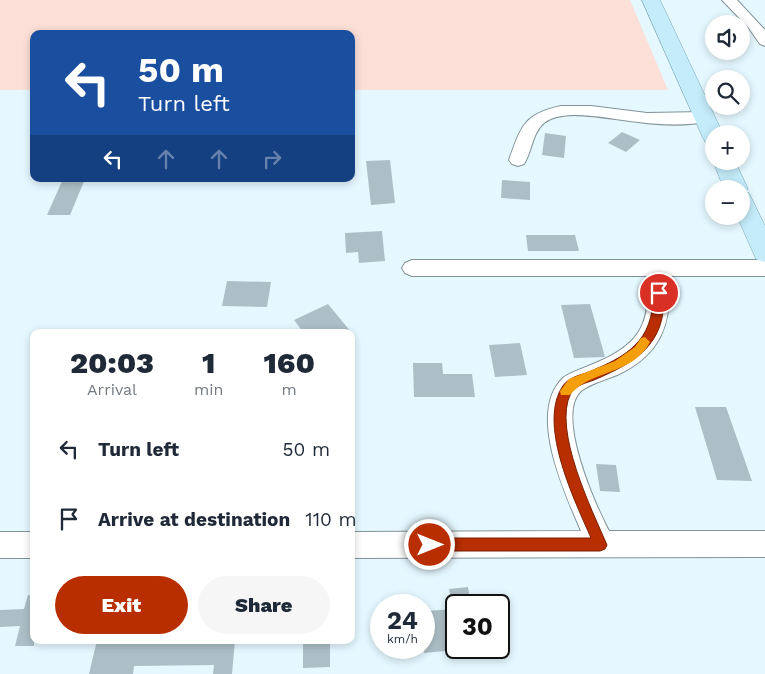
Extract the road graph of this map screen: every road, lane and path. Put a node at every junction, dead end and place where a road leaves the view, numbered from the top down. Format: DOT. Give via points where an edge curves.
graph roads {
  1 [pos="651,0"];
  2 [pos="729,0"];
  3 [pos="765,41"];
  4 [pos="704,117"];
  5 [pos="708,125"];
  6 [pos="518,160"];
  7 [pos="750,220"];
  8 [pos="765,253"];
  9 [pos="412,268"];
  10 [pos="658,268"];
  11 [pos="765,268"];
  12 [pos="765,544"];
  13 [pos="0,545"];
  14 [pos="30,545"];
  15 [pos="355,545"];
  16 [pos="600,545"];
  1 -- 4 [label="main road"];
  2 -- 3 [label="street"];
  4 -- 5 [label="main road"];
  4 -- 6 [label="street" via="648,118 572,111 550,113 530,128"];
  7 -- 8 [label="main road"];
  9 -- 10 [label="street"];
  10 -- 11 [label="street"];
  10 -- 16 [label="street" via="656,321 639,350 619,364 573,383 566,391 561,410 562,437 571,475"];
  12 -- 16 [label="street"];
  13 -- 14 [label="street"];
  15 -- 16 [label="street"];
}
